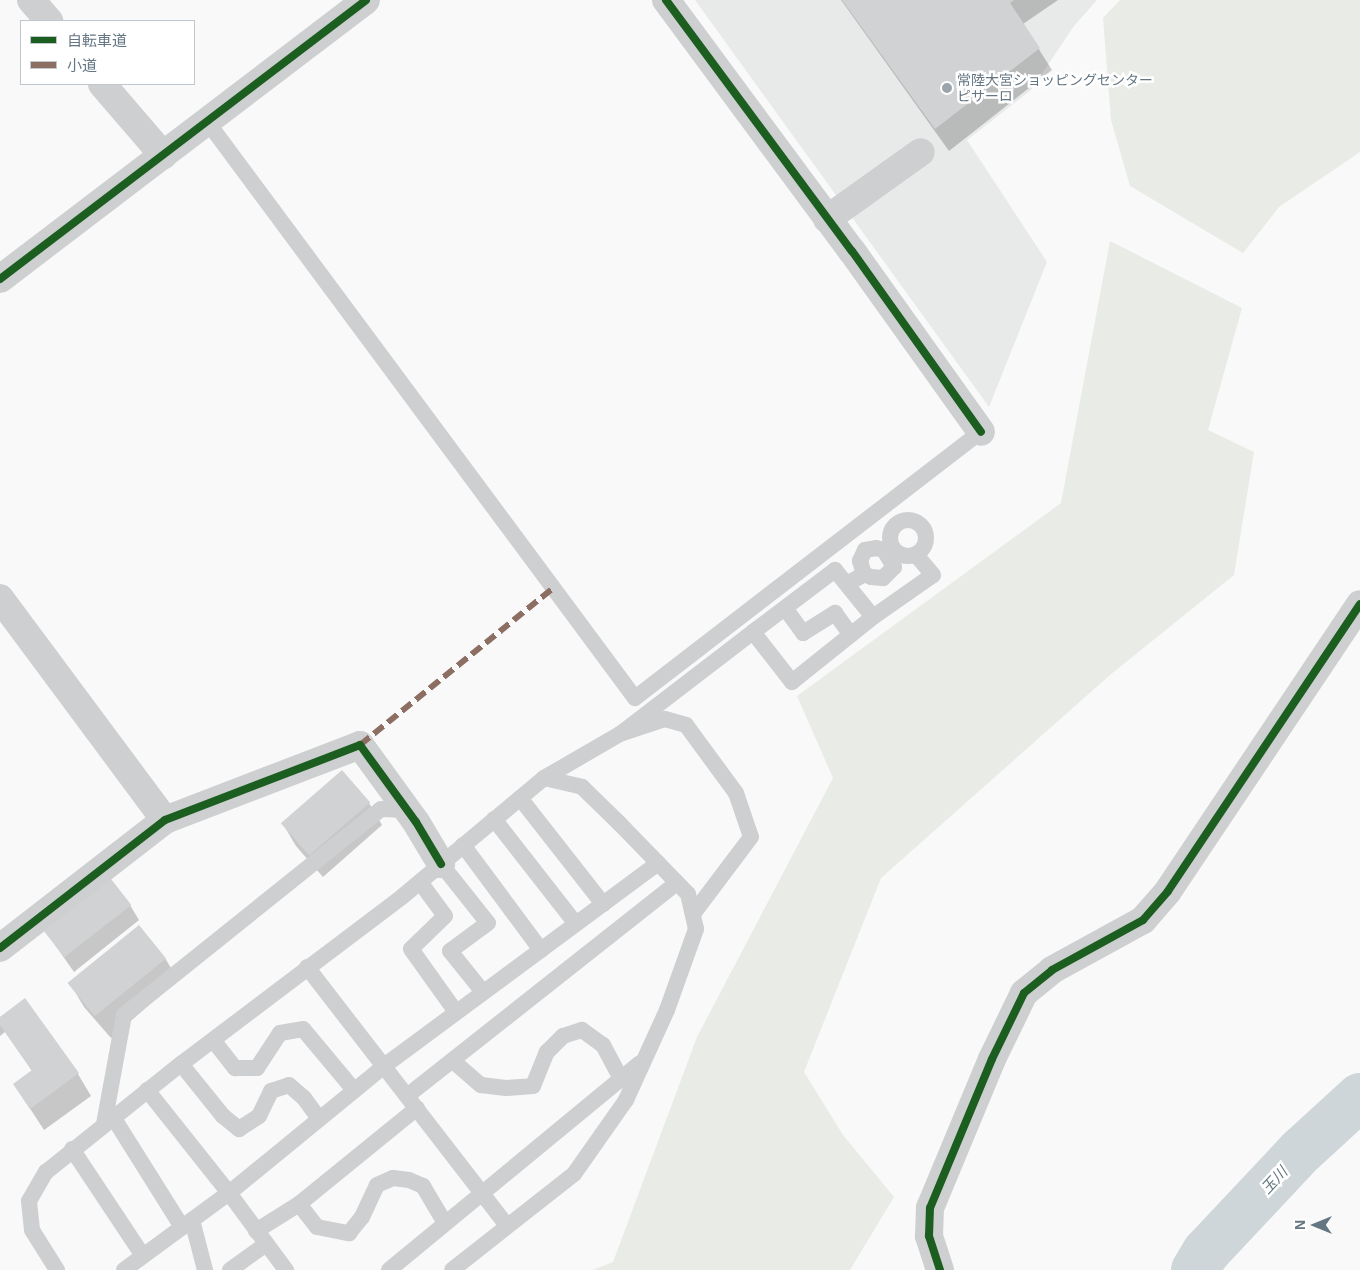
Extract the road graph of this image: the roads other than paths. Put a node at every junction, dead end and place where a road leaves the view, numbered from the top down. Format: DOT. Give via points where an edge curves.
graph roads {
  1 [pos="31,0"];
  2 [pos="366,0"];
  3 [pos="666,0"];
  4 [pos="48,20"];
  5 [pos="103,85"];
  6 [pos="206,120"];
  7 [pos="922,152"];
  8 [pos="163,155"];
  9 [pos="827,219"];
  10 [pos="0,279"];
  11 [pos="981,432"];
  12 [pos="891,552"];
  13 [pos="916,555"];
  14 [pos="864,574"];
  15 [pos="846,584"];
  16 [pos="0,598"];
  17 [pos="1360,604"];
  18 [pos="785,608"];
  19 [pos="873,617"];
  20 [pos="754,632"];
  21 [pos="850,635"];
  22 [pos="620,734"];
  23 [pos="544,778"];
  24 [pos="520,798"];
  25 [pos="407,810"];
  26 [pos="494,819"];
  27 [pos="165,820"];
  28 [pos="464,845"];
  29 [pos="658,863"];
  30 [pos="441,864"];
  31 [pos="420,882"];
  32 [pos="677,883"];
  33 [pos="603,904"];
  34 [pos="693,914"];
  35 [pos="576,924"];
  36 [pos="0,948"];
  37 [pos="541,950"];
  38 [pos="307,967"];
  39 [pos="484,992"];
  40 [pos="456,1012"];
  41 [pos="213,1040"];
  42 [pos="644,1060"];
  43 [pos="453,1061"];
  44 [pos="181,1064"];
  45 [pos="384,1066"];
  46 [pos="621,1079"];
  47 [pos="147,1090"];
  48 [pos="354,1090"];
  49 [pos="412,1102"];
  50 [pos="319,1119"];
  51 [pos="109,1120"];
  52 [pos="72,1149"];
  53 [pos="228,1193"];
  54 [pos="482,1193"];
  55 [pos="300,1204"];
  56 [pos="187,1224"];
  57 [pos="445,1224"];
  58 [pos="507,1226"];
  59 [pos="256,1231"];
  60 [pos="266,1244"];
  61 [pos="136,1265"];
  62 [pos="57,1270"];
  63 [pos="204,1270"];
  64 [pos="230,1270"];
  65 [pos="286,1270"];
  66 [pos="389,1270"];
  67 [pos="452,1270"];
  68 [pos="940,1270"];
  1 -- 4 [label="street"];
  2 -- 6 [label="street"];
  3 -- 9 [label="street"];
  5 -- 8 [label="street"];
  6 -- 8 [label="street"];
  6 -- 11 [label="lane" via="635,698"];
  7 -- 9 [label="street"];
  8 -- 10 [label="street"];
  9 -- 11 [label="street"];
  12 -- 13 [label="lane"];
  12 -- 13 [label="lane" via="890,531 899,522 911,520 921,525 926,536 924,547"];
  12 -- 14 [label="lane" via="894,567 883,578"];
  12 -- 14 [label="lane" via="876,548 865,550 860,561"];
  13 -- 19 [label="lane" via="933,575"];
  14 -- 15 [label="lane"];
  15 -- 18 [label="lane" via="835,570"];
  15 -- 19 [label="lane"];
  16 -- 27 [label="street"];
  17 -- 68 [label="street" via="1168,891 1143,920 1052,970 1024,993 992,1058 930,1208 929,1236"];
  18 -- 20 [label="lane"];
  18 -- 21 [label="lane" via="803,633 836,613"];
  19 -- 21 [label="lane"];
  20 -- 21 [label="lane" via="792,682"];
  20 -- 22 [label="lane"];
  22 -- 23 [label="lane"];
  22 -- 34 [label="lane" via="665,719 686,725 736,793 751,837"];
  23 -- 24 [label="lane"];
  23 -- 29 [label="lane" via="582,786"];
  24 -- 26 [label="lane"];
  24 -- 33 [label="lane"];
  25 -- 27 [label="street" via="360,745"];
  25 -- 30 [label="street"];
  25 -- 51 [label="lane" via="382,809 124,1015"];
  26 -- 28 [label="lane"];
  26 -- 35 [label="lane"];
  27 -- 36 [label="street"];
  28 -- 30 [label="lane"];
  28 -- 37 [label="lane"];
  29 -- 32 [label="lane"];
  29 -- 33 [label="lane"];
  30 -- 31 [label="lane"];
  30 -- 39 [label="lane" via="488,922 450,951"];
  31 -- 38 [label="lane"];
  31 -- 40 [label="lane" via="445,916 411,949"];
  32 -- 34 [label="lane" via="688,894"];
  32 -- 43 [label="lane"];
  33 -- 35 [label="lane"];
  34 -- 42 [label="lane" via="696,929"];
  35 -- 37 [label="lane"];
  37 -- 39 [label="lane"];
  38 -- 41 [label="lane"];
  38 -- 45 [label="lane"];
  39 -- 40 [label="lane"];
  40 -- 45 [label="lane"];
  41 -- 44 [label="lane"];
  41 -- 48 [label="lane" via="235,1068 257,1068 280,1034 302,1029"];
  42 -- 46 [label="lane"];
  42 -- 58 [label="lane" via="626,1100 574,1174"];
  43 -- 46 [label="lane" via="481,1085 506,1088 533,1086 547,1052 563,1036 582,1030 603,1045"];
  43 -- 49 [label="lane"];
  44 -- 47 [label="lane"];
  44 -- 50 [label="lane" via="223,1116 239,1129 259,1116 271,1091 289,1085 304,1098"];
  45 -- 48 [label="lane"];
  45 -- 49 [label="lane"];
  46 -- 54 [label="lane"];
  47 -- 51 [label="lane"];
  47 -- 53 [label="lane"];
  48 -- 50 [label="lane"];
  49 -- 54 [label="lane"];
  49 -- 55 [label="lane"];
  50 -- 53 [label="lane"];
  51 -- 52 [label="lane"];
  51 -- 56 [label="lane"];
  52 -- 61 [label="lane"];
  52 -- 62 [label="lane" via="46,1172 29,1201 32,1230"];
  53 -- 56 [label="lane"];
  53 -- 59 [label="lane"];
  54 -- 57 [label="lane"];
  54 -- 58 [label="lane"];
  55 -- 57 [label="lane" via="317,1227 349,1233 362,1217 378,1185 394,1178 409,1180 423,1186"];
  55 -- 59 [label="lane"];
  56 -- 61 [label="lane"];
  56 -- 63 [label="lane"];
  57 -- 66 [label="lane"];
  58 -- 67 [label="lane"];
  59 -- 60 [label="lane"];
  60 -- 64 [label="lane"];
  60 -- 65 [label="lane"];
}
